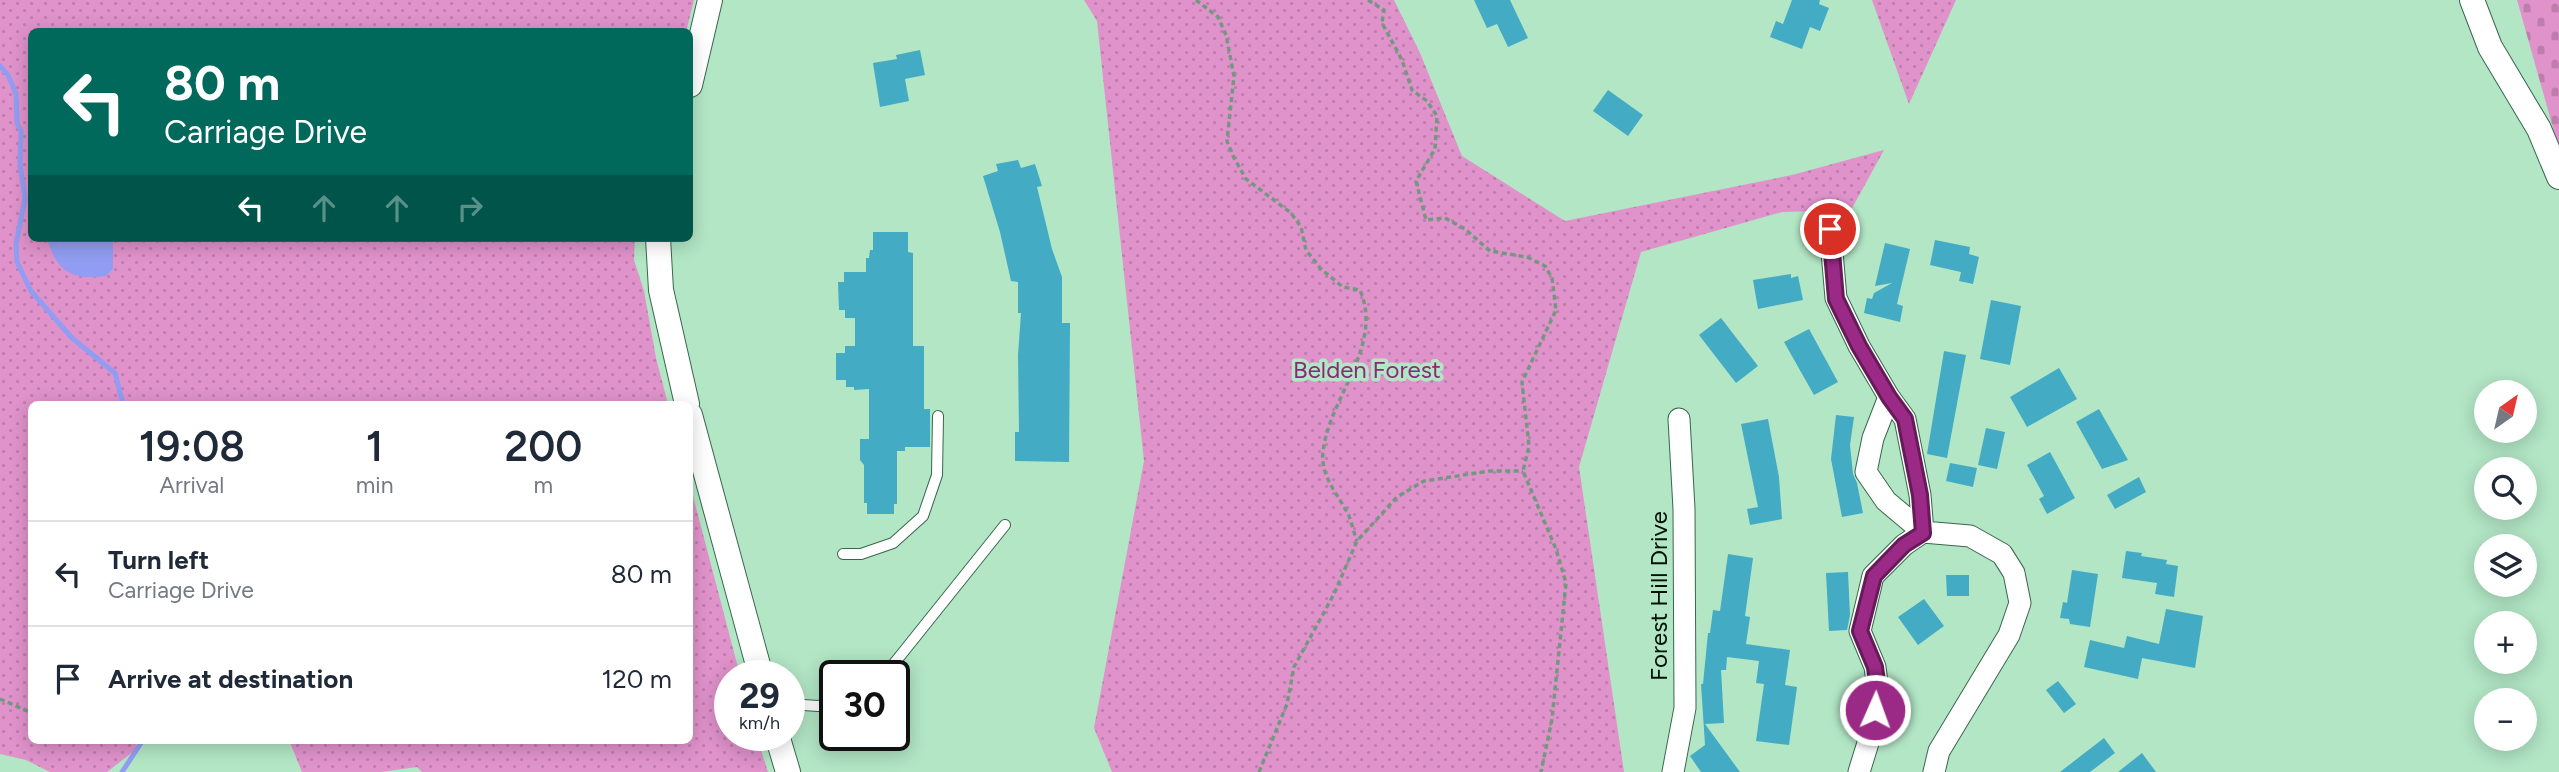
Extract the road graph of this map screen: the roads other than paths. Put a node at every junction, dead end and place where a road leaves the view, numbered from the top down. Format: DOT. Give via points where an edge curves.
graph roads {
  1 [pos="710,0"];
  2 [pos="2472,0"];
  3 [pos="693,72"];
  4 [pos="2559,177"];
  5 [pos="1830,229"];
  6 [pos="658,242"];
  7 [pos="1889,397"];
  8 [pos="686,401"];
  9 [pos="939,416"];
  10 [pos="1679,419"];
  11 [pos="693,426"];
  12 [pos="1005,525"];
  13 [pos="1923,533"];
  14 [pos="844,554"];
  15 [pos="757,660"];
  16 [pos="897,660"];
  17 [pos="782,751"];
  18 [pos="788,772"];
  19 [pos="1673,772"];
  20 [pos="1859,772"];
  21 [pos="1934,772"];
  1 -- 3 [label="street"];
  2 -- 4 [label="street" via="2490,47 2539,129"];
  5 -- 7 [label="street" via="1836,299"];
  6 -- 8 [label="street" via="661,290"];
  7 -- 13 [label="street" via="1905,419"];
  7 -- 13 [label="street" via="1866,472 1886,501"];
  9 -- 14 [label="lane" via="937,475 923,516 893,543 861,554"];
  10 -- 19 [label="street, Forest Hill Drive" via="1685,708"];
  11 -- 15 [label="street"];
  12 -- 16 [label="lane"];
  13 -- 20 [label="street" via="1904,545 1874,576 1860,631 1875,667 1878,690"];
  13 -- 21 [label="street" via="1970,536 2002,554 2014,573 2020,603 2008,635 1939,751"];
  17 -- 18 [label="street"];
}
